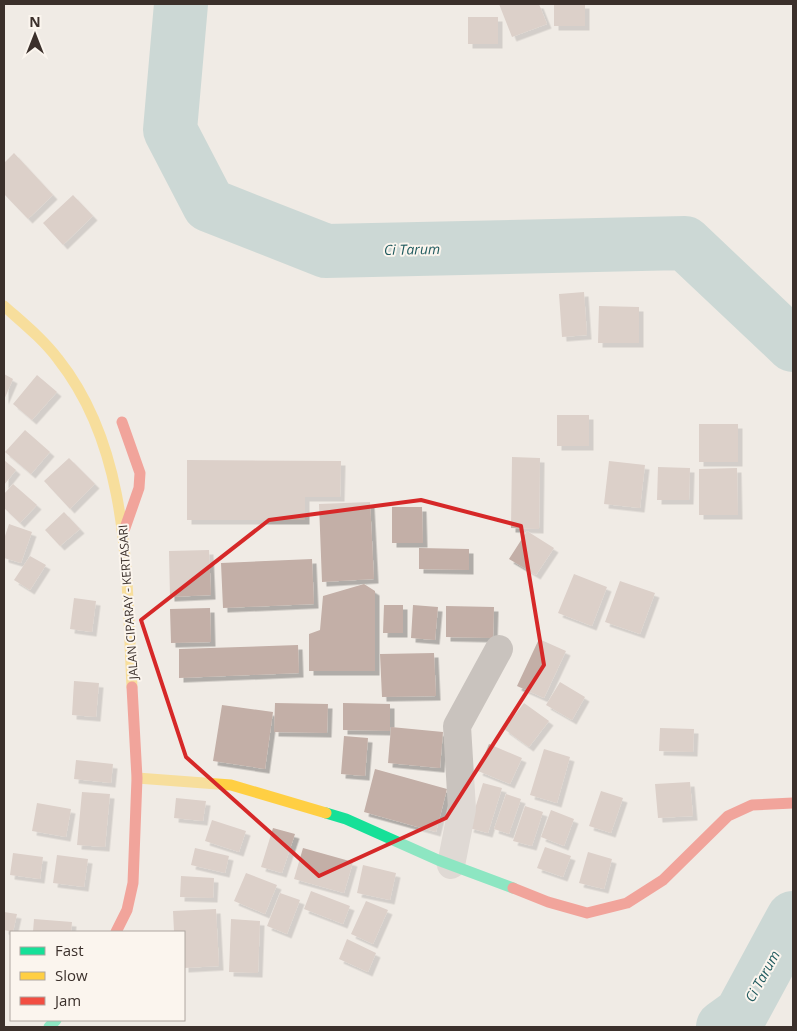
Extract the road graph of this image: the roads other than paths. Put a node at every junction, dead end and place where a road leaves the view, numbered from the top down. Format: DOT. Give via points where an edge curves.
graph roads {
  1 [pos="4,306"];
  2 [pos="122,422"];
  3 [pos="124,532"];
  4 [pos="499,649"];
  5 [pos="137,778"];
  6 [pos="793,803"];
  7 [pos="445,863"];
  8 [pos="116,931"];
  1 -- 3 [label="street, JALAN CIPARAY - KERTASARI" via="41,339 67,370 82,396 110,462"];
  2 -- 3 [label="street" via="140,473 139,488"];
  3 -- 5 [label="street, JALAN CIPARAY - KERTASARI"];
  4 -- 7 [label="street" via="457,726 462,808"];
  5 -- 7 [label="street" via="231,786 346,819"];
  5 -- 8 [label="street, JALAN CIPARAY - KERTASARI" via="134,882 127,910"];
  6 -- 7 [label="street" via="752,805 728,816 663,880 626,903 587,913 548,902"];
}
